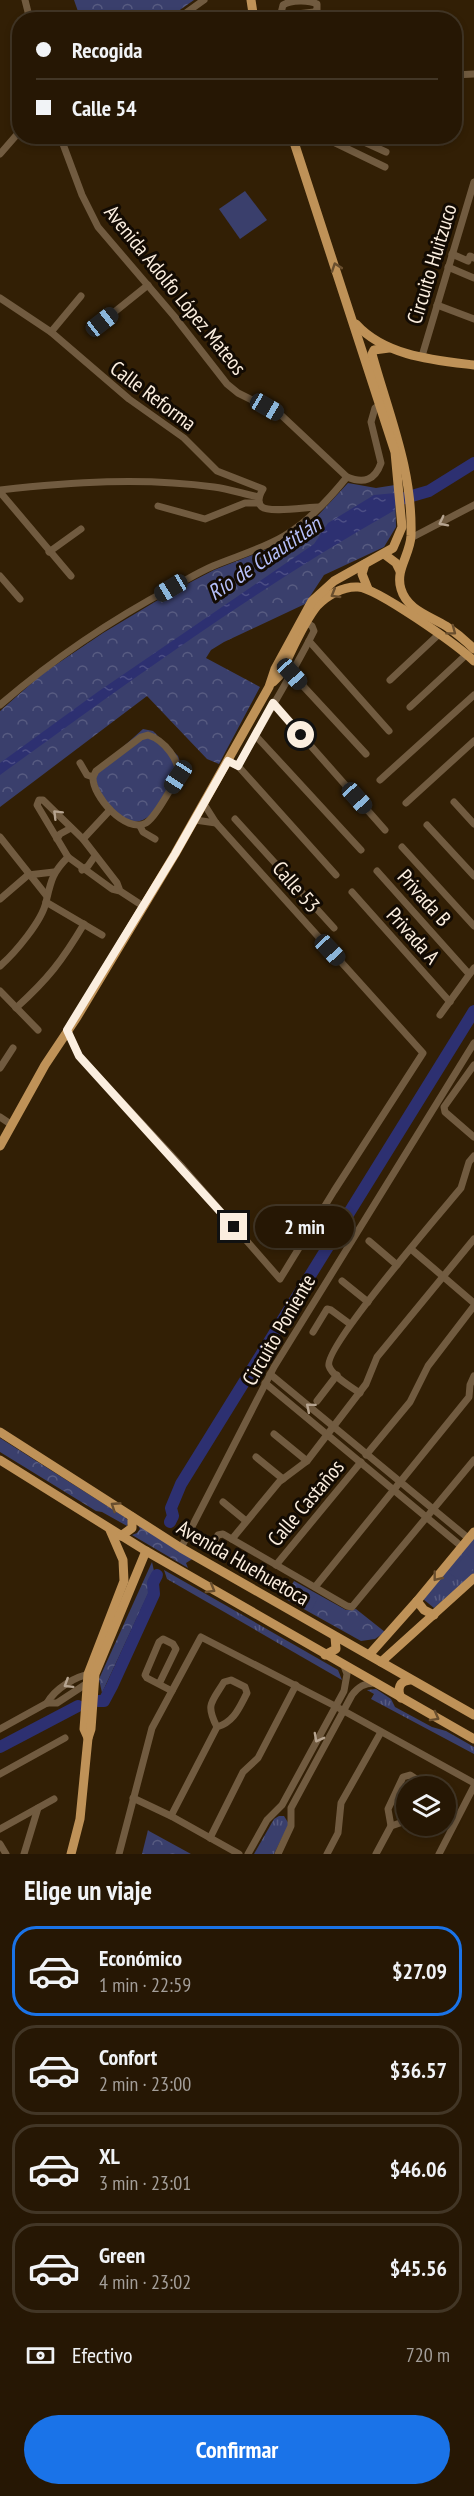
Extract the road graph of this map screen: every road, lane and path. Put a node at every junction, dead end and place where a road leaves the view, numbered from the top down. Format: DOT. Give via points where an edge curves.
graph roads {
  1 [pos="204,0"];
  2 [pos="187,12"];
  3 [pos="281,12"];
  4 [pos="314,12"];
  5 [pos="12,140"];
  6 [pos="63,144"];
  7 [pos="297,144"];
  8 [pos="338,144"];
  9 [pos="368,144"];
  10 [pos="386,152"];
  11 [pos="0,154"];
  12 [pos="385,167"];
  13 [pos="474,182"];
  14 [pos="452,254"];
  15 [pos="474,258"];
  16 [pos="448,267"];
  17 [pos="474,278"];
  18 [pos="148,285"];
  19 [pos="81,296"];
  20 [pos="3,300"];
  21 [pos="437,304"];
  22 [pos="0,311"];
  23 [pos="474,319"];
  24 [pos="102,322"];
  25 [pos="354,322"];
  26 [pos="51,333"];
  27 [pos="389,348"];
  28 [pos="422,356"];
  29 [pos="474,365"];
  30 [pos="384,403"];
  31 [pos="347,477"];
  32 [pos="0,491"];
  33 [pos="259,500"];
  34 [pos="474,505"];
  35 [pos="158,506"];
  36 [pos="320,507"];
  37 [pos="405,510"];
  38 [pos="81,529"];
  39 [pos="411,538"];
  40 [pos="49,552"];
  41 [pos="384,554"];
  42 [pos="364,564"];
  43 [pos="400,571"];
  44 [pos="0,576"];
  45 [pos="70,576"];
  46 [pos="368,588"];
  47 [pos="401,590"];
  48 [pos="20,599"];
  49 [pos="388,600"];
  50 [pos="307,623"];
  51 [pos="438,635"];
  52 [pos="309,641"];
  53 [pos="472,655"];
  54 [pos="292,674"];
  55 [pos="390,680"];
  56 [pos="270,685"];
  57 [pos="474,695"];
  58 [pos="273,703"];
  59 [pos="0,705"];
  60 [pos="410,707"];
  61 [pos="389,731"];
  62 [pos="255,735"];
  63 [pos="474,741"];
  64 [pos="366,754"];
  65 [pos="228,761"];
  66 [pos="80,763"];
  67 [pos="238,766"];
  68 [pos="93,777"];
  69 [pos="380,780"];
  70 [pos="454,802"];
  71 [pos="406,803"];
  72 [pos="204,804"];
  73 [pos="110,810"];
  74 [pos="235,819"];
  75 [pos="195,820"];
  76 [pos="216,823"];
  77 [pos="474,824"];
  78 [pos="140,825"];
  79 [pos="427,825"];
  80 [pos="71,828"];
  81 [pos="385,830"];
  82 [pos="57,839"];
  83 [pos="155,839"];
  84 [pos="83,840"];
  85 [pos="1,841"];
  86 [pos="402,847"];
  87 [pos="362,850"];
  88 [pos="95,856"];
  89 [pos="68,857"];
  90 [pos="82,870"];
  91 [pos="281,870"];
  92 [pos="377,871"];
  93 [pos="54,872"];
  94 [pos="336,874"];
  95 [pos="28,875"];
  96 [pos="474,876"];
  97 [pos="270,881"];
  98 [pos="120,891"];
  99 [pos="352,892"];
  100 [pos="0,899"];
  101 [pos="46,899"];
  102 [pos="144,906"];
  103 [pos="84,924"];
  104 [pos="474,926"];
  105 [pos="334,928"];
  106 [pos="102,935"];
  107 [pos="0,966"];
  108 [pos="472,971"];
  109 [pos="0,991"];
  110 [pos="450,1002"];
  111 [pos="16,1008"];
  112 [pos="440,1015"];
  113 [pos="38,1030"];
  114 [pos="67,1030"];
  115 [pos="474,1043"];
  116 [pos="13,1048"];
  117 [pos="474,1065"];
  118 [pos="0,1068"];
  119 [pos="0,1117"];
  120 [pos="12,1125"];
  121 [pos="474,1137"];
  122 [pos="0,1146"];
  123 [pos="474,1156"];
  124 [pos="474,1239"];
  125 [pos="369,1241"];
  126 [pos="411,1249"];
  127 [pos="398,1265"];
  128 [pos="442,1277"];
  129 [pos="342,1281"];
  130 [pos="368,1302"];
  131 [pos="474,1305"];
  132 [pos="350,1324"];
  133 [pos="313,1332"];
  134 [pos="270,1374"];
  135 [pos="337,1376"];
  136 [pos="474,1376"];
  137 [pos="265,1383"];
  138 [pos="360,1393"];
  139 [pos="472,1397"];
  140 [pos="317,1401"];
  141 [pos="334,1427"];
  142 [pos="0,1432"];
  143 [pos="274,1434"];
  144 [pos="327,1435"];
  145 [pos="366,1455"];
  146 [pos="256,1457"];
  147 [pos="0,1460"];
  148 [pos="474,1460"];
  149 [pos="307,1461"];
  150 [pos="361,1462"];
  151 [pos="283,1479"];
  152 [pos="400,1481"];
  153 [pos="393,1490"];
  154 [pos="223,1502"];
  155 [pos="434,1509"];
  156 [pos="132,1517"];
  157 [pos="426,1517"];
  158 [pos="246,1521"];
  159 [pos="110,1530"];
  160 [pos="471,1535"];
  161 [pos="121,1536"];
  162 [pos="232,1539"];
  163 [pos="212,1544"];
  164 [pos="461,1546"];
  165 [pos="181,1548"];
  166 [pos="146,1551"];
  167 [pos="201,1559"];
  168 [pos="276,1565"];
  169 [pos="194,1578"];
  170 [pos="474,1578"];
  171 [pos="315,1587"];
  172 [pos="417,1601"];
  173 [pos="434,1615"];
  174 [pos="335,1636"];
  175 [pos="326,1655"];
  176 [pos="369,1655"];
  177 [pos="381,1662"];
  178 [pos="344,1666"];
  179 [pos="91,1678"];
  180 [pos="410,1680"];
  181 [pos="374,1683"];
  182 [pos="159,1684"];
  183 [pos="296,1685"];
  184 [pos="172,1691"];
  185 [pos="401,1698"];
  186 [pos="335,1706"];
  187 [pos="344,1710"];
  188 [pos="474,1715"];
  189 [pos="217,1727"];
  190 [pos="0,1729"];
  191 [pos="381,1732"];
  192 [pos="65,1738"];
  193 [pos="474,1739"];
  194 [pos="0,1774"];
  195 [pos="474,1784"];
  196 [pos="396,1792"];
  197 [pos="133,1798"];
  198 [pos="54,1799"];
  199 [pos="39,1807"];
  200 [pos="272,1814"];
  201 [pos="171,1816"];
  202 [pos="291,1822"];
  203 [pos="396,1824"];
  204 [pos="391,1826"];
  205 [pos="0,1829"];
  206 [pos="210,1838"];
  207 [pos="0,1844"];
  208 [pos="6,1854"];
  209 [pos="24,1854"];
  210 [pos="71,1854"];
  211 [pos="119,1854"];
  212 [pos="239,1854"];
  213 [pos="248,1854"];
  214 [pos="278,1854"];
  215 [pos="327,1854"];
  216 [pos="376,1854"];
  217 [pos="439,1854"];
  1 -- 2 [label="street"];
  3 -- 4 [label="street" via="287,3 310,1 316,4"];
  5 -- 11 [label="street"];
  6 -- 18 [label="street, Avenida Adolfo López Mateos" via="98,227"];
  25 -- 7 [label="main road, one-way"];
  8 -- 12 [label="street"];
  9 -- 10 [label="street"];
  13 -- 14 [label="street, Circuito Huitzuco"];
  14 -- 15 [label="street" via="468,261 470,256"];
  14 -- 16 [label="street, Circuito Huitzuco"];
  16 -- 17 [label="street"];
  16 -- 21 [label="street, Circuito Huitzuco"];
  18 -- 24 [label="street"];
  18 -- 31 [label="street, Avenida Adolfo López Mateos" via="227,384 280,414"];
  19 -- 26 [label="street"];
  20 -- 22 [label="street"];
  20 -- 26 [label="street, Calle Reforma"];
  21 -- 23 [label="street"];
  21 -- 28 [label="street, Circuito Huitzuco"];
  25 -- 27 [label="main road" via="367,336"];
  25 -- 30 [label="main road"];
  26 -- 33 [label="street, Calle Reforma" via="129,399 184,438 217,471 262,489"];
  27 -- 28 [label="main road"];
  27 -- 30 [label="main road" via="374,350 372,354"];
  28 -- 29 [label="main road"];
  30 -- 31 [label="street" via="375,408 371,422 381,456 378,471 366,481"];
  30 -- 37 [label="main road" via="402,450"];
  31 -- 36 [label="street"];
  32 -- 33 [label="street" via="125,481 215,487"];
  32 -- 40 [label="street"];
  33 -- 35 [label="street" via="205,519"];
  33 -- 36 [label="street" via="263,508 271,510"];
  34 -- 39 [label="street, one-way"];
  36 -- 59 [label="street" via="286,535 171,588 84,640"];
  37 -- 39 [label="main road"];
  37 -- 41 [label="main road" via="393,548"];
  38 -- 40 [label="street"];
  39 -- 43 [label="main road"];
  40 -- 45 [label="street"];
  41 -- 42 [label="main road"];
  41 -- 43 [label="main road"];
  42 -- 46 [label="main road" via="362,574"];
  42 -- 56 [label="main road" via="334,581 312,602"];
  43 -- 47 [label="main road"];
  44 -- 48 [label="street"];
  46 -- 49 [label="main road"];
  46 -- 50 [label="main road, one-way" via="347,587 338,591 318,606"];
  47 -- 49 [label="main road"];
  47 -- 53 [label="main road, one-way" via="418,611 445,626"];
  49 -- 51 [label="main road"];
  50 -- 52 [label="street" via="314,631"];
  50 -- 56 [label="main road" via="279,676"];
  51 -- 53 [label="main road"];
  51 -- 55 [label="street"];
  52 -- 54 [label="street"];
  52 -- 61 [label="street"];
  53 -- 60 [label="street"];
  54 -- 58 [label="street"];
  54 -- 64 [label="street"];
  56 -- 65 [label="main road"];
  57 -- 69 [label="street"];
  58 -- 62 [label="street"];
  58 -- 81 [label="street"];
  62 -- 67 [label="street"];
  62 -- 87 [label="street"];
  63 -- 71 [label="street"];
  65 -- 67 [label="street"];
  65 -- 72 [label="main road"];
  66 -- 68 [label="street" via="87,775"];
  67 -- 94 [label="street"];
  68 -- 73 [label="street" via="98,794"];
  68 -- 78 [label="street" via="141,736 156,737 177,762 178,777 149,821"];
  70 -- 77 [label="street"];
  72 -- 75 [label="main road"];
  72 -- 76 [label="street, Calle 53"];
  73 -- 78 [label="street" via="133,825"];
  73 -- 84 [label="street"];
  74 -- 91 [label="street"];
  75 -- 76 [label="street"];
  75 -- 102 [label="main road"];
  76 -- 97 [label="street, Calle 53"];
  78 -- 83 [label="street"];
  79 -- 96 [label="street"];
  80 -- 82 [label="street"];
  80 -- 82 [label="street, one-way" via="39,800 37,805"];
  80 -- 84 [label="street"];
  82 -- 89 [label="street"];
  84 -- 88 [label="street"];
  85 -- 95 [label="street"];
  86 -- 104 [label="street"];
  88 -- 90 [label="street"];
  88 -- 98 [label="street"];
  89 -- 90 [label="street"];
  89 -- 93 [label="street"];
  90 -- 98 [label="street"];
  91 -- 97 [label="street"];
  91 -- 105 [label="street"];
  92 -- 108 [label="street, Privada B"];
  93 -- 95 [label="street"];
  93 -- 101 [label="street"];
  95 -- 100 [label="street"];
  95 -- 101 [label="street"];
  97 -- 114 [label="street, Calle 53" via="423,1053 280,1279 79,1056"];
  98 -- 102 [label="street"];
  99 -- 110 [label="street, Privada A"];
  101 -- 103 [label="street"];
  101 -- 107 [label="street" via="30,931"];
  102 -- 114 [label="main road"];
  103 -- 106 [label="street"];
  103 -- 111 [label="street" via="46,981"];
  108 -- 110 [label="street"];
  109 -- 111 [label="street"];
  110 -- 112 [label="street"];
  111 -- 113 [label="street"];
  114 -- 120 [label="main road"];
  115 -- 134 [label="street, Circuito Poniente"];
  116 -- 118 [label="street"];
  117 -- 121 [label="street" via="444,1107"];
  119 -- 120 [label="street"];
  120 -- 122 [label="main road"];
  123 -- 126 [label="street" via="461,1188"];
  124 -- 128 [label="street"];
  125 -- 127 [label="street"];
  126 -- 127 [label="street"];
  126 -- 128 [label="street"];
  127 -- 130 [label="street"];
  128 -- 131 [label="street"];
  128 -- 138 [label="street" via="377,1357"];
  129 -- 130 [label="street"];
  130 -- 132 [label="street"];
  131 -- 145 [label="street" via="428,1366 410,1401"];
  132 -- 133 [label="street" via="327,1309"];
  132 -- 135 [label="street" via="329,1356 328,1364"];
  134 -- 137 [label="street, Circuito Poniente"];
  141 -- 134 [label="street, one-way"];
  135 -- 138 [label="street"];
  135 -- 140 [label="street"];
  136 -- 139 [label="street" via="470,1385"];
  137 -- 144 [label="street"];
  137 -- 165 [label="street, Circuito Poniente"];
  138 -- 141 [label="street"];
  139 -- 152 [label="street"];
  141 -- 144 [label="street"];
  141 -- 145 [label="street"];
  156 -- 142 [label="main road, Avenida Huehuetoca, one-way"];
  143 -- 149 [label="street"];
  144 -- 149 [label="street"];
  144 -- 150 [label="street"];
  145 -- 152 [label="street"];
  146 -- 151 [label="street"];
  147 -- 159 [label="main road, Avenida Huehuetoca"];
  148 -- 155 [label="street"];
  149 -- 151 [label="street"];
  150 -- 153 [label="street"];
  150 -- 168 [label="street, Calle Castaños"];
  151 -- 158 [label="street"];
  152 -- 153 [label="street"];
  152 -- 155 [label="street"];
  153 -- 157 [label="street"];
  153 -- 171 [label="street"];
  154 -- 158 [label="street"];
  155 -- 157 [label="street"];
  155 -- 160 [label="street"];
  156 -- 161 [label="main road" via="132,1528"];
  156 -- 165 [label="main road, Avenida Huehuetoca"];
  157 -- 164 [label="street"];
  157 -- 171 [label="street" via="356,1605 347,1606"];
  158 -- 162 [label="street"];
  159 -- 161 [label="main road, Avenida Huehuetoca"];
  159 -- 179 [label="main road" via="123,1560 124,1581"];
  160 -- 164 [label="main road"];
  161 -- 166 [label="main road, Avenida Huehuetoca"];
  162 -- 163 [label="street" via="219,1534"];
  162 -- 168 [label="street"];
  164 -- 172 [label="main road, one-way"];
  165 -- 167 [label="main road, Avenida Huehuetoca"];
  166 -- 169 [label="main road, Avenida Huehuetoca"];
  166 -- 179 [label="main road"];
  167 -- 169 [label="main road" via="193,1567"];
  167 -- 174 [label="main road, Avenida Huehuetoca"];
  168 -- 171 [label="street"];
  169 -- 175 [label="main road, Avenida Huehuetoca, one-way"];
  170 -- 173 [label="main road"];
  172 -- 173 [label="main road"];
  172 -- 176 [label="main road"];
  173 -- 177 [label="main road"];
  174 -- 175 [label="main road" via="336,1649"];
  174 -- 176 [label="main road, Avenida Huehuetoca"];
  175 -- 178 [label="main road, Avenida Huehuetoca"];
  176 -- 177 [label="main road, Avenida Huehuetoca"];
  177 -- 180 [label="main road, Avenida Huehuetoca"];
  178 -- 181 [label="main road, Avenida Huehuetoca"];
  178 -- 186 [label="street" via="347,1682"];
  179 -- 190 [label="street" via="64,1685 47,1703"];
  179 -- 210 [label="main road" via="91,1730 80,1819"];
  180 -- 185 [label="main road" via="400,1685"];
  180 -- 188 [label="main road, Avenida Huehuetoca"];
  181 -- 185 [label="main road, Avenida Huehuetoca"];
  181 -- 187 [label="street" via="358,1688"];
  182 -- 182 [label="street" via="144,1673 164,1639 176,1648"];
  182 -- 184 [label="street"];
  183 -- 184 [label="street" via="201,1637"];
  183 -- 186 [label="street"];
  183 -- 206 [label="street" via="258,1758 243,1772"];
  184 -- 197 [label="street" via="152,1728"];
  185 -- 193 [label="main road, Avenida Huehuetoca, one-way"];
  186 -- 187 [label="street"];
  186 -- 200 [label="street, one-way" via="282,1805"];
  187 -- 191 [label="street"];
  187 -- 202 [label="street" via="291,1808"];
  189 -- 189 [label="street" via="228,1724 247,1694 245,1687 231,1680 224,1682 211,1705 210,1713"];
  189 -- 201 [label="street"];
  191 -- 195 [label="street"];
  191 -- 215 [label="street" via="341,1803 338,1833"];
  192 -- 194 [label="street"];
  195 -- 217 [label="street"];
  196 -- 204 [label="street" via="388,1809"];
  197 -- 201 [label="street"];
  197 -- 211 [label="street"];
  198 -- 199 [label="street"];
  199 -- 205 [label="street"];
  199 -- 209 [label="street"];
  200 -- 202 [label="street" via="282,1812"];
  200 -- 213 [label="street"];
  201 -- 206 [label="street"];
  202 -- 214 [label="street"];
  203 -- 204 [label="street"];
  204 -- 216 [label="street"];
  206 -- 212 [label="street"];
  207 -- 208 [label="street"];
}
